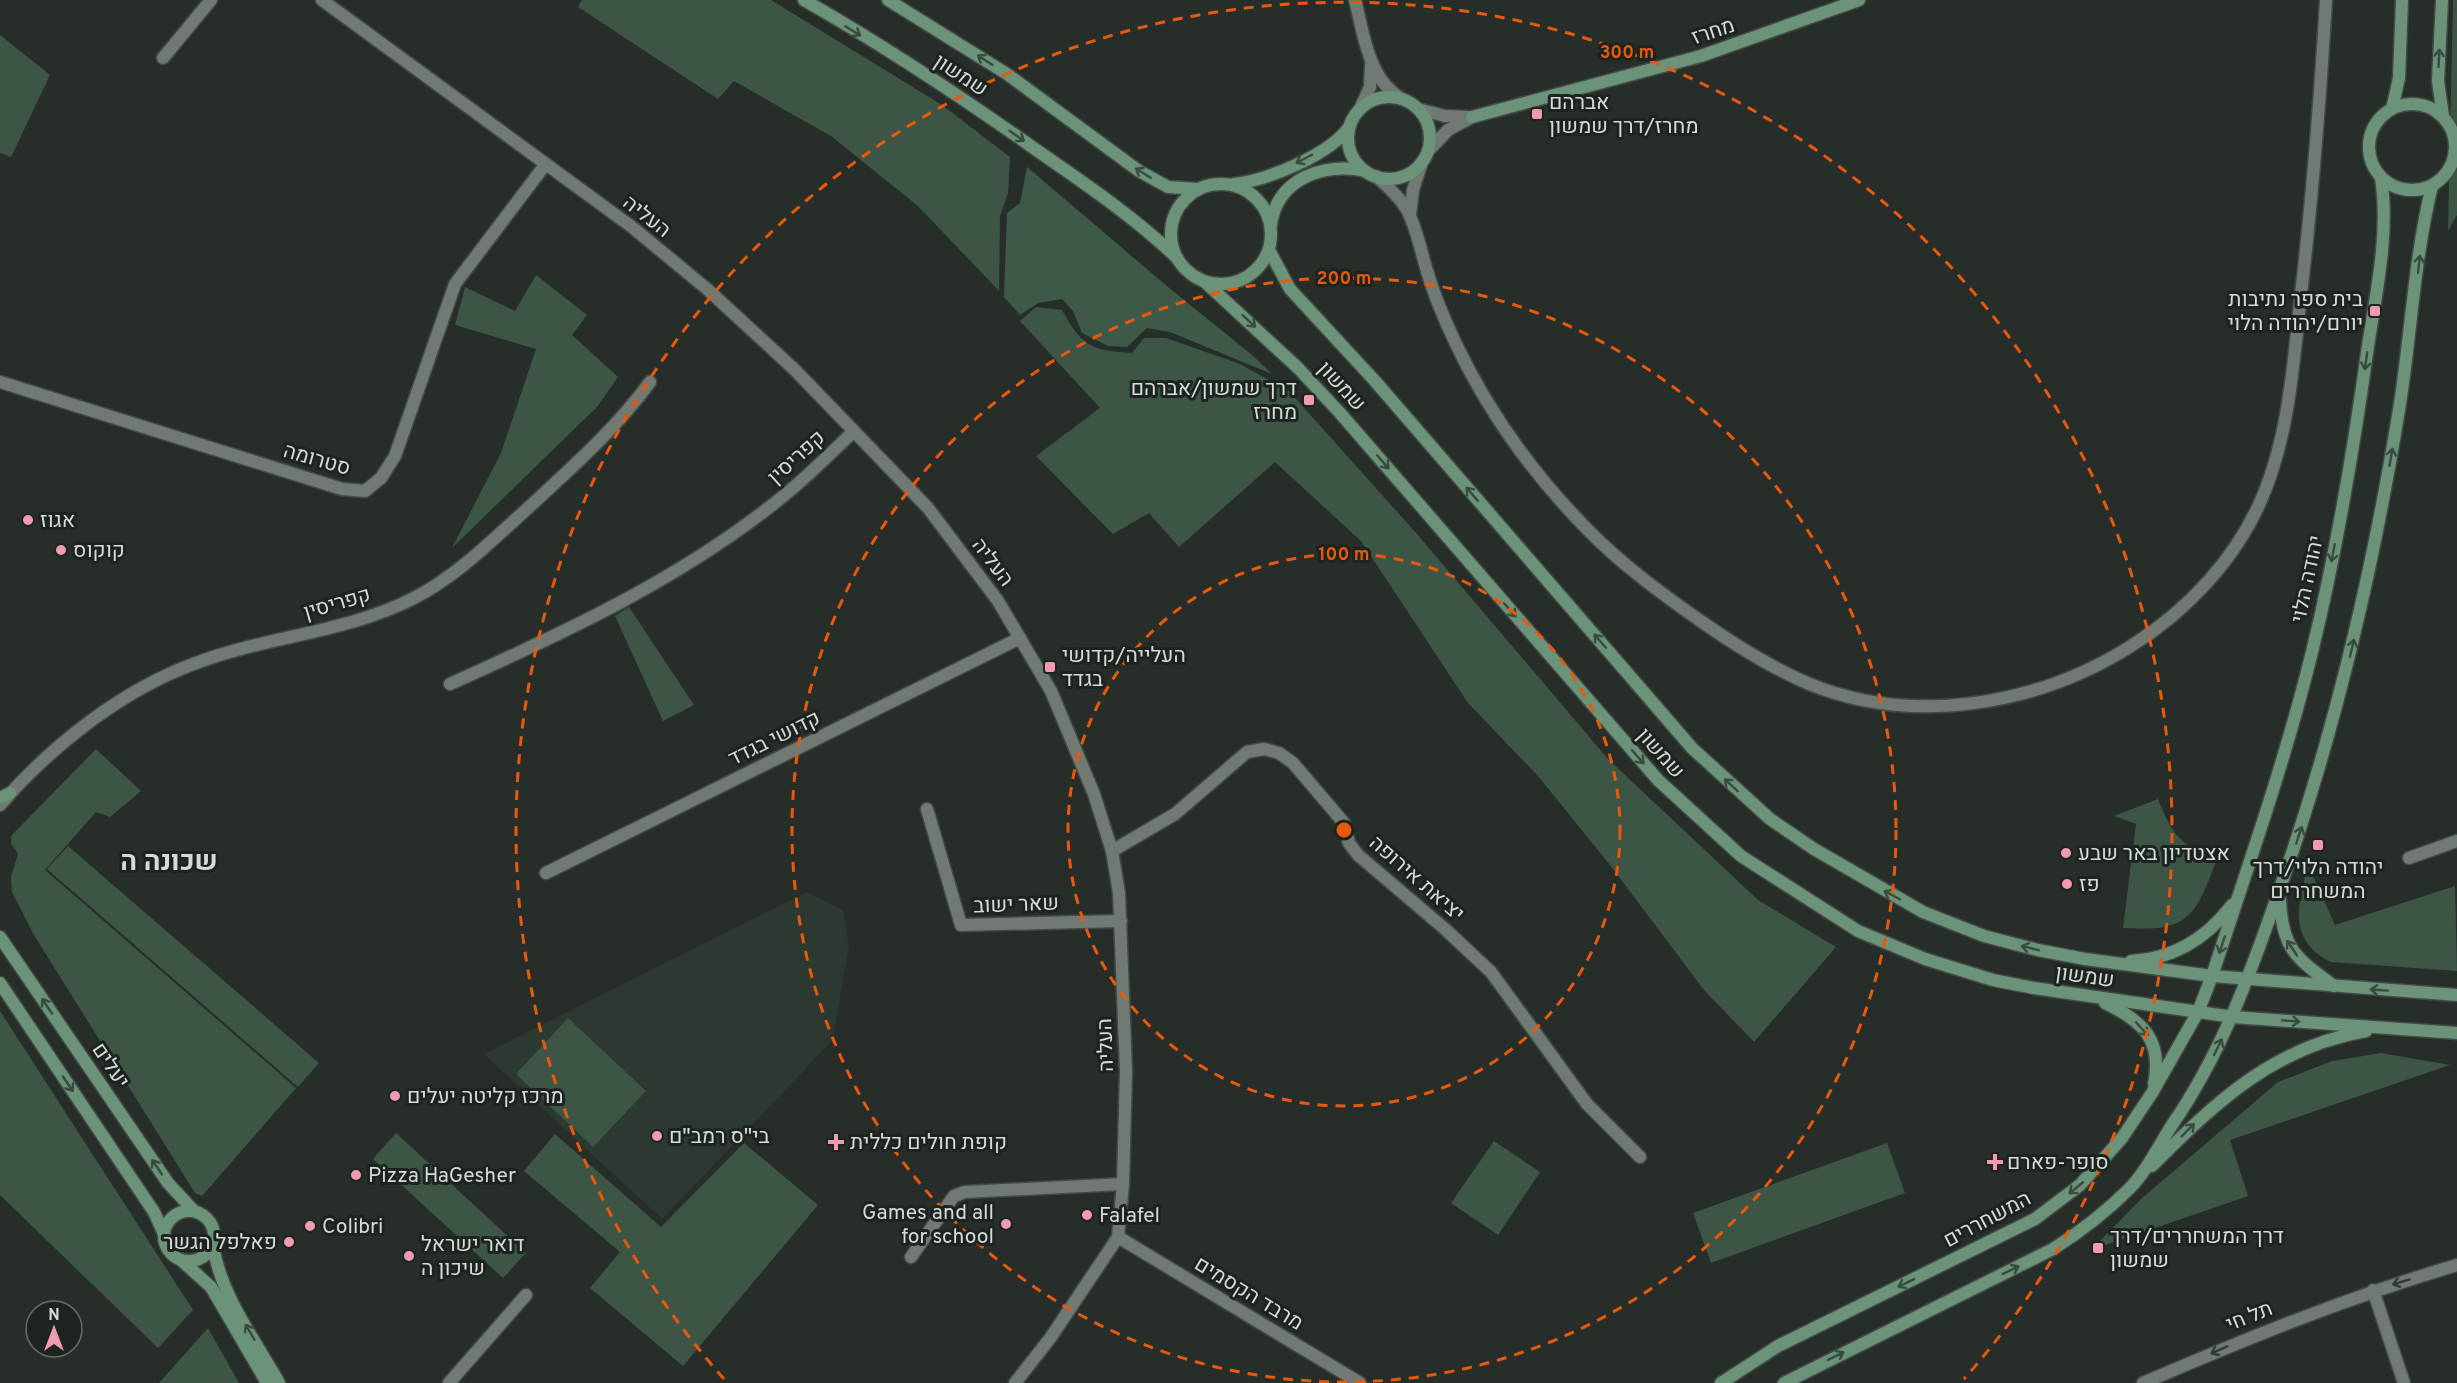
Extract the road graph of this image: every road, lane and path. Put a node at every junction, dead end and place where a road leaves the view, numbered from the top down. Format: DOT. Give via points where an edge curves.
graph roads {
  1 [pos="211,0"];
  2 [pos="322,0"];
  3 [pos="804,0"];
  4 [pos="888,0"];
  5 [pos="1355,0"];
  6 [pos="1859,0"];
  7 [pos="2326,0"];
  8 [pos="2403,0"];
  9 [pos="2442,0"];
  10 [pos="163,58"];
  11 [pos="1371,61"];
  12 [pos="1402,99"];
  13 [pos="1360,109"];
  14 [pos="1418,109"];
  15 [pos="2392,109"];
  16 [pos="1472,117"];
  17 [pos="2443,117"];
  18 [pos="1350,125"];
  19 [pos="1425,156"];
  20 [pos="545,165"];
  21 [pos="1371,174"];
  22 [pos="2382,178"];
  23 [pos="1229,184"];
  24 [pos="2432,186"];
  25 [pos="1198,189"];
  26 [pos="1410,216"];
  27 [pos="1271,226"];
  28 [pos="1269,250"];
  29 [pos="1176,257"];
  30 [pos="1205,282"];
  31 [pos="0,382"];
  32 [pos="650,382"];
  33 [pos="854,431"];
  34 [pos="1020,638"];
  35 [pos="450,684"];
  36 [pos="5,796"];
  37 [pos="0,805"];
  38 [pos="927,809"];
  39 [pos="2457,842"];
  40 [pos="1112,851"];
  41 [pos="2409,858"];
  42 [pos="546,873"];
  43 [pos="2280,891"];
  44 [pos="2238,896"];
  45 [pos="1121,921"];
  46 [pos="0,937"];
  47 [pos="2109,963"];
  48 [pos="2212,976"];
  49 [pos="2248,980"];
  50 [pos="0,983"];
  51 [pos="2335,986"];
  52 [pos="2457,995"];
  53 [pos="2094,997"];
  54 [pos="2198,1012"];
  55 [pos="2233,1017"];
  56 [pos="2388,1028"];
  57 [pos="2457,1033"];
  58 [pos="2152,1094"];
  59 [pos="1640,1157"];
  60 [pos="1123,1184"];
  61 [pos="2132,1186"];
  62 [pos="194,1211"];
  63 [pos="164,1234"];
  64 [pos="1118,1237"];
  65 [pos="213,1246"];
  66 [pos="911,1257"];
  67 [pos="182,1261"];
  68 [pos="2457,1265"];
  69 [pos="2373,1290"];
  70 [pos="526,1295"];
  71 [pos="267,1383"];
  72 [pos="279,1383"];
  73 [pos="449,1383"];
  74 [pos="1015,1383"];
  75 [pos="1360,1383"];
  76 [pos="1721,1383"];
  77 [pos="1784,1383"];
  78 [pos="2143,1383"];
  79 [pos="2404,1383"];
  1 -- 10 [label="street"];
  2 -- 20 [label="street, העליה"];
  3 -- 29 [label="main road, שמשון, one-way" via="1005,128 1149,231"];
  25 -- 4 [label="main road, שמשון, one-way" via="1168,187 1139,171 1007,74"];
  5 -- 11 [label="street"];
  6 -- 16 [label="main road, מחרז" via="1701,56"];
  7 -- 26 [label="street" via="2308,234 2290,386 2276,456 2256,512 2235,548 2195,595 2151,633 2104,663 2054,685 2003,699 1902,705 1854,698 1809,684 1722,636 1633,571 1553,494 1485,400 1439,304"];
  8 -- 15 [label="main road" via="2399,78"];
  17 -- 9 [label="main road, one-way" via="2438,81"];
  11 -- 12 [label="street" via="1382,81"];
  11 -- 13 [label="street" via="1370,87"];
  12 -- 13 [label="main road" via="1383,98"];
  12 -- 14 [label="main road"];
  13 -- 18 [label="main road"];
  14 -- 16 [label="street, מחרז"];
  14 -- 19 [label="main road" via="1430,131"];
  15 -- 17 [label="main road" via="2419,105"];
  15 -- 22 [label="main road" via="2377,122 2369,140 2371,161"];
  16 -- 19 [label="street, מחרז" via="1448,130"];
  17 -- 24 [label="main road" via="2454,134 2455,154 2447,173"];
  18 -- 21 [label="main road" via="1350,151"];
  18 -- 23 [label="main road, one-way" via="1332,144 1270,177"];
  19 -- 21 [label="main road" via="1402,176 1389,179"];
  19 -- 26 [label="street" via="1413,190"];
  20 -- 31 [label="street, סטרומה" via="455,284 395,456 381,478 365,491 342,489"];
  20 -- 33 [label="street, העליה" via="632,227 707,289 795,369"];
  21 -- 26 [label="street" via="1398,197"];
  21 -- 27 [label="main road" via="1337,167 1307,175 1282,196"];
  22 -- 24 [label="main road" via="2405,190"];
  22 -- 44 [label="main road, יהודה הלוי, one-way" via="2384,225 2359,412 2337,535 2312,651"];
  23 -- 25 [label="main road"];
  23 -- 27 [label="main road" via="1257,198"];
  43 -- 24 [label="main road, one-way" via="2338,710 2369,576 2398,418"];
  25 -- 29 [label="main road" via="1185,198 1173,218 1171,242"];
  27 -- 28 [label="main road"];
  28 -- 30 [label="main road" via="1262,264 1244,279 1229,284"];
  47 -- 28 [label="main road, שמשון, one-way" via="1984,936 1923,912 1770,819 1692,748 1376,381 1290,289"];
  29 -- 30 [label="main road" via="1185,269"];
  30 -- 53 [label="main road, שמשון, one-way" via="1298,368 1658,780 1741,856 1858,931 1925,959 1993,980"];
  32 -- 36 [label="street, קפריסין" via="590,452 458,571 413,599 367,617 198,662 157,680 103,712"];
  33 -- 34 [label="street, העליה" via="928,508 998,601"];
  33 -- 35 [label="street, קפריסין" via="786,494 702,554 547,641"];
  34 -- 40 [label="street, העליה" via="1051,691 1072,738"];
  34 -- 42 [label="street, קדושי בגדד"];
  36 -- 37 [label="street, קפריסין"];
  38 -- 45 [label="street, שאר ישוב" via="961,926"];
  39 -- 41 [label="street"];
  40 -- 45 [label="street, העליה"];
  40 -- 59 [label="street, יציאת אירופה" via="1175,813 1247,752 1263,749 1279,753 1293,763 1344,823 1349,843 1358,855 1491,972 1587,1104"];
  43 -- 49 [label="main road"];
  51 -- 43 [label="main road, one-way" via="2290,949 2281,926"];
  44 -- 47 [label="main road" via="2218,923 2176,952 2141,961"];
  44 -- 48 [label="main road, יהודה הלוי, one-way"];
  45 -- 60 [label="street, העליה" via="1126,1071"];
  62 -- 46 [label="main road, יעלים, one-way" via="168,1183"];
  47 -- 48 [label="main road, שמשון"];
  48 -- 49 [label="main road"];
  48 -- 54 [label="main road, המשחררים"];
  49 -- 51 [label="main road"];
  49 -- 55 [label="main road"];
  50 -- 63 [label="main road, one-way" via="154,1212"];
  52 -- 51 [label="main road, one-way"];
  53 -- 54 [label="main road, שמשון"];
  53 -- 58 [label="main road, one-way" via="2141,1025 2152,1041 2157,1054"];
  54 -- 55 [label="main road, שמשון"];
  54 -- 58 [label="main road, המשחררים"];
  55 -- 56 [label="main road, one-way"];
  61 -- 55 [label="main road, one-way" via="2198,1087"];
  56 -- 57 [label="main road"];
  61 -- 56 [label="main road, one-way" via="2212,1106 2253,1076 2313,1046"];
  58 -- 76 [label="main road, המשחררים, one-way" via="2122,1138 2080,1185 2035,1219 1778,1346"];
  60 -- 64 [label="street, העליה"];
  60 -- 66 [label="street" via="965,1192 954,1196"];
  77 -- 61 [label="main road, one-way" via="2053,1249 2078,1233"];
  62 -- 63 [label="main road" via="172,1217"];
  62 -- 65 [label="main road" via="211,1222"];
  63 -- 67 [label="main road" via="166,1247"];
  64 -- 74 [label="street, העליה"];
  64 -- 75 [label="street, מרבד הקסמים"];
  65 -- 67 [label="main road" via="200,1259"];
  72 -- 65 [label="main road, one-way" via="229,1295"];
  67 -- 71 [label="main road" via="211,1287"];
  68 -- 69 [label="street, תל חי, one-way"];
  69 -- 78 [label="street, תל חי, one-way" via="2267,1329"];
  69 -- 79 [label="street"];
  70 -- 73 [label="street"];
}
